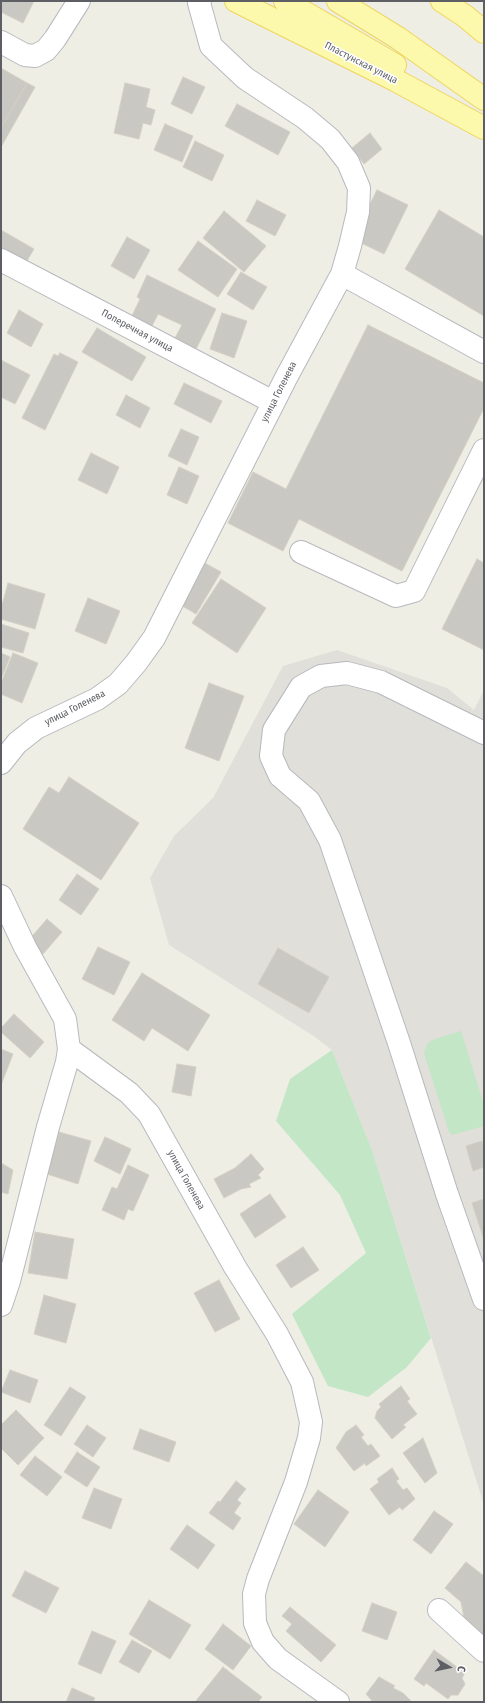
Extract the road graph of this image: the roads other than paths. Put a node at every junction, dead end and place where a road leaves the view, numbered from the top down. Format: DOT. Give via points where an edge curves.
graph roads {
  1 [pos="79,1"];
  2 [pos="200,1"];
  3 [pos="236,1"];
  4 [pos="285,1"];
  5 [pos="338,1"];
  6 [pos="442,1"];
  7 [pos="475,20"];
  8 [pos="484,32"];
  9 [pos="1,42"];
  10 [pos="480,96"];
  11 [pos="484,122"];
  12 [pos="484,128"];
  13 [pos="1,260"];
  14 [pos="342,274"];
  15 [pos="484,352"];
  16 [pos="274,402"];
  17 [pos="484,450"];
  18 [pos="301,552"];
  19 [pos="484,733"];
  20 [pos="1,763"];
  21 [pos="1,896"];
  22 [pos="69,1049"];
  23 [pos="484,1299"];
  24 [pos="1,1306"];
  25 [pos="439,1610"];
  26 [pos="484,1651"];
  27 [pos="338,1702"];
  1 -- 9 [label="street" via="55,39 46,50 35,56 24,55"];
  2 -- 14 [label="street, улица Голенева" via="211,46 245,78 305,118 330,139 348,162 359,188 358,212"];
  3 -- 12 [label="main road, Пластунская улица"];
  4 -- 11 [label="main road" via="423,81"];
  5 -- 10 [label="main road" via="398,38"];
  6 -- 7 [label="main road"];
  7 -- 8 [label="main road"];
  13 -- 16 [label="street, Поперечная улица"];
  14 -- 15 [label="street"];
  14 -- 16 [label="street, улица Голенева"];
  16 -- 20 [label="street, улица Голенева" via="154,638 136,663 118,684 97,699 36,728 17,743"];
  17 -- 18 [label="street" via="414,591 396,596"];
  19 -- 23 [label="street" via="381,682 347,673 322,676 301,687 274,730 270,756 280,776 309,801 330,840"];
  21 -- 22 [label="street" via="25,948 65,1019"];
  22 -- 24 [label="street"];
  22 -- 27 [label="street, улица Голенева" via="129,1093 149,1114 235,1267 277,1334 302,1382 311,1422 309,1438 296,1482 258,1579 254,1594 255,1623 263,1642 278,1659"];
  25 -- 26 [label="street"];
}
